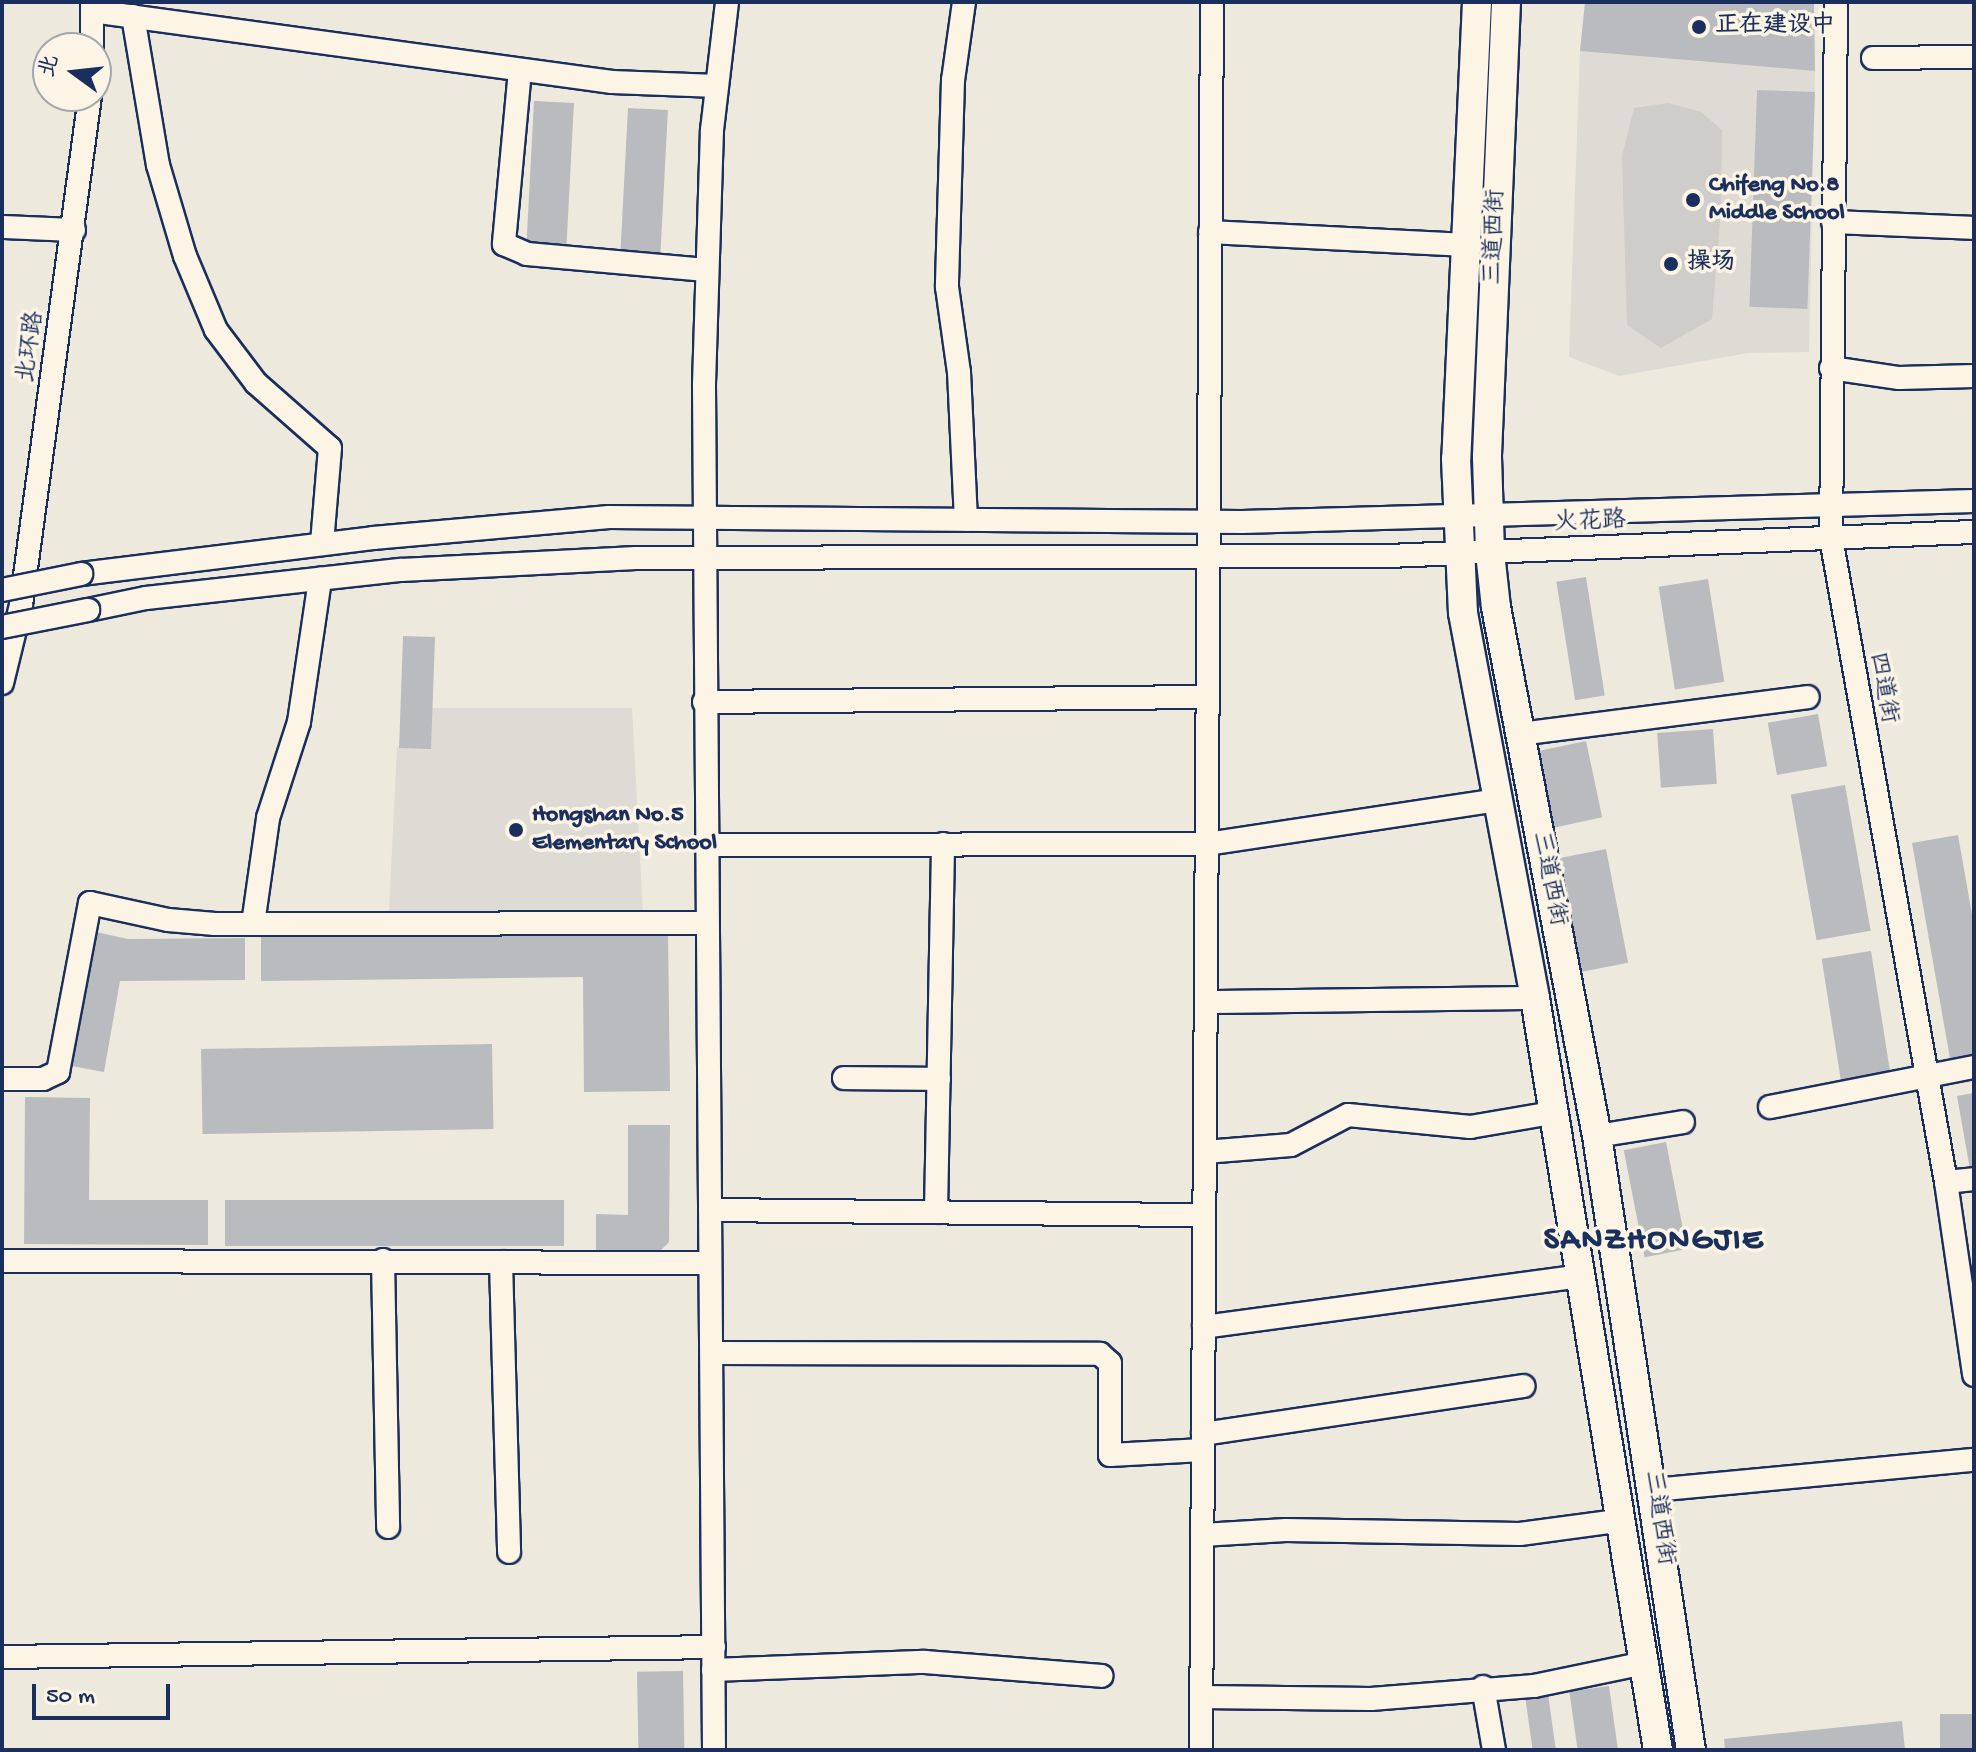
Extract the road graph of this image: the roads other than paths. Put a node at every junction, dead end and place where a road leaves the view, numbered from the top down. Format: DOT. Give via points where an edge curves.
graph roads {
  1 [pos="727,2"];
  2 [pos="964,2"];
  3 [pos="1212,2"];
  4 [pos="1477,2"];
  5 [pos="1506,2"];
  6 [pos="1836,2"];
  7 [pos="92,6"];
  8 [pos="133,16"];
  9 [pos="92,32"];
  10 [pos="1974,57"];
  11 [pos="1873,58"];
  12 [pos="520,70"];
  13 [pos="717,86"];
  14 [pos="88,112"];
  15 [pos="1833,222"];
  16 [pos="2,227"];
  17 [pos="1974,228"];
  18 [pos="74,230"];
  19 [pos="1210,232"];
  20 [pos="1466,245"];
  21 [pos="706,270"];
  22 [pos="1831,368"];
  23 [pos="1974,376"];
  24 [pos="1974,501"];
  25 [pos="1829,506"];
  26 [pos="704,517"];
  27 [pos="1487,517"];
  28 [pos="1455,518"];
  29 [pos="966,520"];
  30 [pos="1208,522"];
  31 [pos="1974,532"];
  32 [pos="1831,538"];
  33 [pos="322,543"];
  34 [pos="1490,553"];
  35 [pos="1457,554"];
  36 [pos="703,557"];
  37 [pos="1208,558"];
  38 [pos="320,579"];
  39 [pos="2,590"];
  40 [pos="2,627"];
  41 [pos="2,683"];
  42 [pos="1208,697"];
  43 [pos="1808,697"];
  44 [pos="704,702"];
  45 [pos="1520,734"];
  46 [pos="1498,800"];
  47 [pos="943,844"];
  48 [pos="1207,844"];
  49 [pos="705,845"];
  50 [pos="706,923"];
  51 [pos="253,924"];
  52 [pos="1535,998"];
  53 [pos="1207,1002"];
  54 [pos="1974,1067"];
  55 [pos="844,1078"];
  56 [pos="1924,1078"];
  57 [pos="2,1079"];
  58 [pos="939,1079"];
  59 [pos="1770,1107"];
  60 [pos="1552,1113"];
  61 [pos="1683,1122"];
  62 [pos="1597,1136"];
  63 [pos="1205,1152"];
  64 [pos="1974,1179"];
  65 [pos="1946,1182"];
  66 [pos="710,1210"];
  67 [pos="936,1212"];
  68 [pos="1204,1215"];
  69 [pos="383,1260"];
  70 [pos="2,1261"];
  71 [pos="501,1262"];
  72 [pos="710,1263"];
  73 [pos="1581,1276"];
  74 [pos="1968,1283"];
  75 [pos="1204,1327"];
  76 [pos="712,1353"];
  77 [pos="1974,1375"];
  78 [pos="1523,1386"];
  79 [pos="1203,1442"];
  80 [pos="1974,1460"];
  81 [pos="1654,1490"];
  82 [pos="1623,1520"];
  83 [pos="388,1527"];
  84 [pos="1202,1535"];
  85 [pos="509,1552"];
  86 [pos="2,1657"];
  87 [pos="714,1658"];
  88 [pos="1645,1663"];
  89 [pos="1101,1676"];
  90 [pos="1483,1687"];
  91 [pos="1201,1697"];
  92 [pos="714,1750"];
  93 [pos="1201,1750"];
  94 [pos="1494,1750"];
  95 [pos="1658,1750"];
  96 [pos="1691,1750"];
  1 -- 13 [label="street"];
  2 -- 29 [label="street" via="953,80 947,287 959,372"];
  3 -- 19 [label="street"];
  4 -- 20 [label="main road"];
  5 -- 27 [label="main road, 三道西街"];
  6 -- 15 [label="street, 四道街"];
  7 -- 8 [label="street"];
  7 -- 9 [label="street"];
  8 -- 12 [label="street"];
  8 -- 33 [label="street" via="158,165 185,256 216,330 256,383 330,448"];
  10 -- 11 [label="street"];
  12 -- 13 [label="street" via="612,82"];
  12 -- 21 [label="street" via="504,244 527,254"];
  13 -- 21 [label="street"];
  14 -- 18 [label="street, 北环路"];
  15 -- 17 [label="street"];
  15 -- 22 [label="street, 四道街"];
  16 -- 18 [label="street"];
  18 -- 41 [label="street, 北环路" via="21,605"];
  19 -- 20 [label="street"];
  19 -- 30 [label="street"];
  20 -- 28 [label="main road"];
  21 -- 26 [label="street"];
  22 -- 23 [label="street" via="1899,378"];
  22 -- 25 [label="street, 四道街"];
  24 -- 25 [label="street"];
  25 -- 27 [label="street"];
  25 -- 32 [label="street, 四道街"];
  26 -- 29 [label="street"];
  26 -- 33 [label="street" via="609,517"];
  26 -- 36 [label="street"];
  27 -- 28 [label="street"];
  27 -- 34 [label="main road, 三道西街"];
  28 -- 30 [label="street"];
  28 -- 35 [label="main road"];
  29 -- 30 [label="street"];
  30 -- 37 [label="street"];
  31 -- 32 [label="street, 火花路"];
  32 -- 34 [label="street, 火花路"];
  32 -- 56 [label="street, 四道街"];
  33 -- 39 [label="street, bridge" via="81,574"];
  34 -- 35 [label="street, 火花路"];
  34 -- 45 [label="main road, 三道西街"];
  35 -- 37 [label="street, 火花路"];
  35 -- 46 [label="main road"];
  36 -- 37 [label="street, 火花路"];
  36 -- 38 [label="street, 火花路" via="417,569"];
  36 -- 44 [label="street"];
  37 -- 42 [label="street"];
  38 -- 40 [label="street, 火花路, bridge" via="146,598"];
  38 -- 51 [label="street" via="299,722 268,818"];
  42 -- 44 [label="street"];
  42 -- 48 [label="street"];
  43 -- 45 [label="street"];
  44 -- 49 [label="street"];
  45 -- 62 [label="main road, 三道西街"];
  46 -- 48 [label="street"];
  46 -- 52 [label="main road"];
  47 -- 48 [label="street"];
  47 -- 49 [label="street"];
  47 -- 58 [label="street"];
  48 -- 53 [label="street"];
  49 -- 50 [label="street"];
  50 -- 51 [label="street"];
  50 -- 66 [label="street"];
  51 -- 57 [label="street" via="168,920 90,903 58,1072 43,1079"];
  52 -- 53 [label="street"];
  52 -- 60 [label="main road"];
  53 -- 63 [label="street"];
  54 -- 56 [label="street"];
  55 -- 58 [label="street"];
  56 -- 59 [label="street"];
  56 -- 65 [label="street, 四道街"];
  58 -- 67 [label="street"];
  60 -- 63 [label="street" via="1470,1127 1348,1115 1291,1145"];
  60 -- 73 [label="main road"];
  61 -- 62 [label="street"];
  62 -- 81 [label="main road, 三道西街"];
  63 -- 68 [label="street"];
  64 -- 65 [label="street"];
  65 -- 74 [label="street, 四道街"];
  66 -- 67 [label="street"];
  66 -- 72 [label="street"];
  67 -- 68 [label="street"];
  68 -- 75 [label="street"];
  69 -- 70 [label="street"];
  69 -- 71 [label="street"];
  69 -- 83 [label="street"];
  71 -- 72 [label="street"];
  71 -- 85 [label="street"];
  72 -- 76 [label="street"];
  73 -- 75 [label="street"];
  73 -- 82 [label="main road"];
  74 -- 77 [label="street, 四道街"];
  75 -- 79 [label="street"];
  76 -- 79 [label="street" via="1100,1354 1110,1363 1110,1455"];
  76 -- 87 [label="street"];
  78 -- 79 [label="street"];
  79 -- 84 [label="street"];
  80 -- 81 [label="street"];
  81 -- 96 [label="main road, 三道西街"];
  82 -- 84 [label="street" via="1520,1534 1286,1530"];
  82 -- 88 [label="main road"];
  84 -- 91 [label="street"];
  86 -- 87 [label="street"];
  87 -- 89 [label="street" via="925,1662"];
  87 -- 92 [label="street"];
  88 -- 90 [label="street" via="1534,1686"];
  88 -- 95 [label="main road"];
  90 -- 91 [label="street" via="1371,1699"];
  90 -- 94 [label="street"];
  91 -- 93 [label="street"];
}
